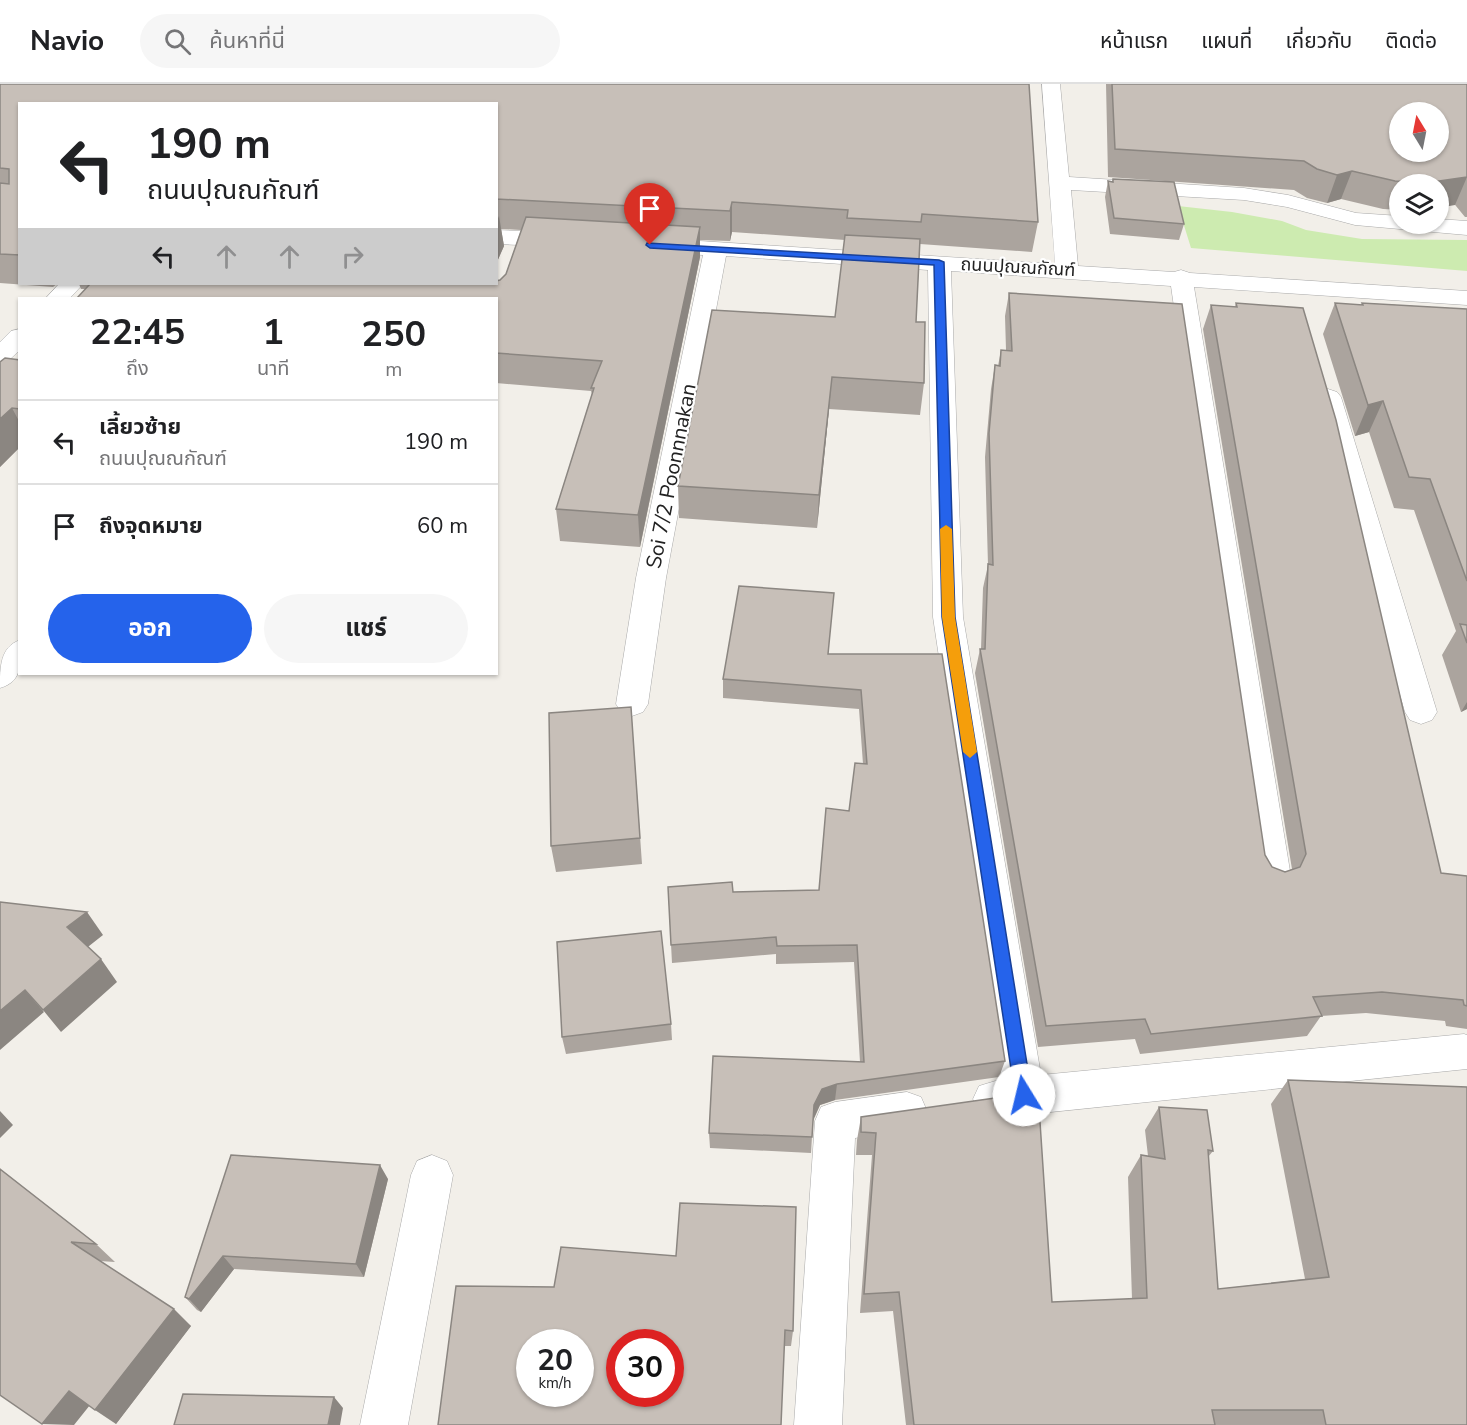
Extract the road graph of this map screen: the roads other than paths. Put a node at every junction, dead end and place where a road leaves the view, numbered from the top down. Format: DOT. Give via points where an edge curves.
graph roads {
  1 [pos="1051,84"];
  2 [pos="1061,183"];
  3 [pos="1467,228"];
  4 [pos="498,237"];
  5 [pos="520,238"];
  6 [pos="586,242"];
  7 [pos="633,244"];
  8 [pos="716,248"];
  9 [pos="512,260"];
  10 [pos="939,262"];
  11 [pos="1067,270"];
  12 [pos="1180,277"];
  13 [pos="71,285"];
  14 [pos="58,297"];
  15 [pos="1467,298"];
  16 [pos="18,338"];
  17 [pos="0,355"];
  18 [pos="1322,376"];
  19 [pos="18,654"];
  20 [pos="0,677"];
  21 [pos="632,704"];
  22 [pos="1421,712"];
  23 [pos="1273,877"];
  24 [pos="1464,1052"];
  25 [pos="1024,1095"];
  26 [pos="432,1175"];
  27 [pos="384,1425"];
  28 [pos="818,1425"];
  1 -- 2 [label="street"];
  2 -- 3 [label="street" via="1244,194 1355,219"];
  2 -- 11 [label="street"];
  4 -- 5 [label="street"];
  5 -- 6 [label="street"];
  5 -- 9 [label="street"];
  7 -- 8 [label="street, ถนนปุณณกัณฑ์"];
  8 -- 10 [label="street, ถนนปุณณกัณฑ์"];
  8 -- 21 [label="street, Soi 7/2 Poonnnakan" via="651,578"];
  10 -- 11 [label="street, ถนนปุณณกัณฑ์"];
  10 -- 25 [label="street" via="948,617"];
  11 -- 12 [label="street, ถนนปุณณกัณฑ์"];
  12 -- 15 [label="street, ถนนปุณณกัณฑ์" via="1299,297"];
  12 -- 23 [label="street"];
  13 -- 14 [label="street"];
  16 -- 17 [label="street"];
  18 -- 22 [label="street"];
  19 -- 20 [label="street"];
  24 -- 25 [label="street"];
  25 -- 28 [label="street" via="835,1121"];
  26 -- 27 [label="street"];
}
